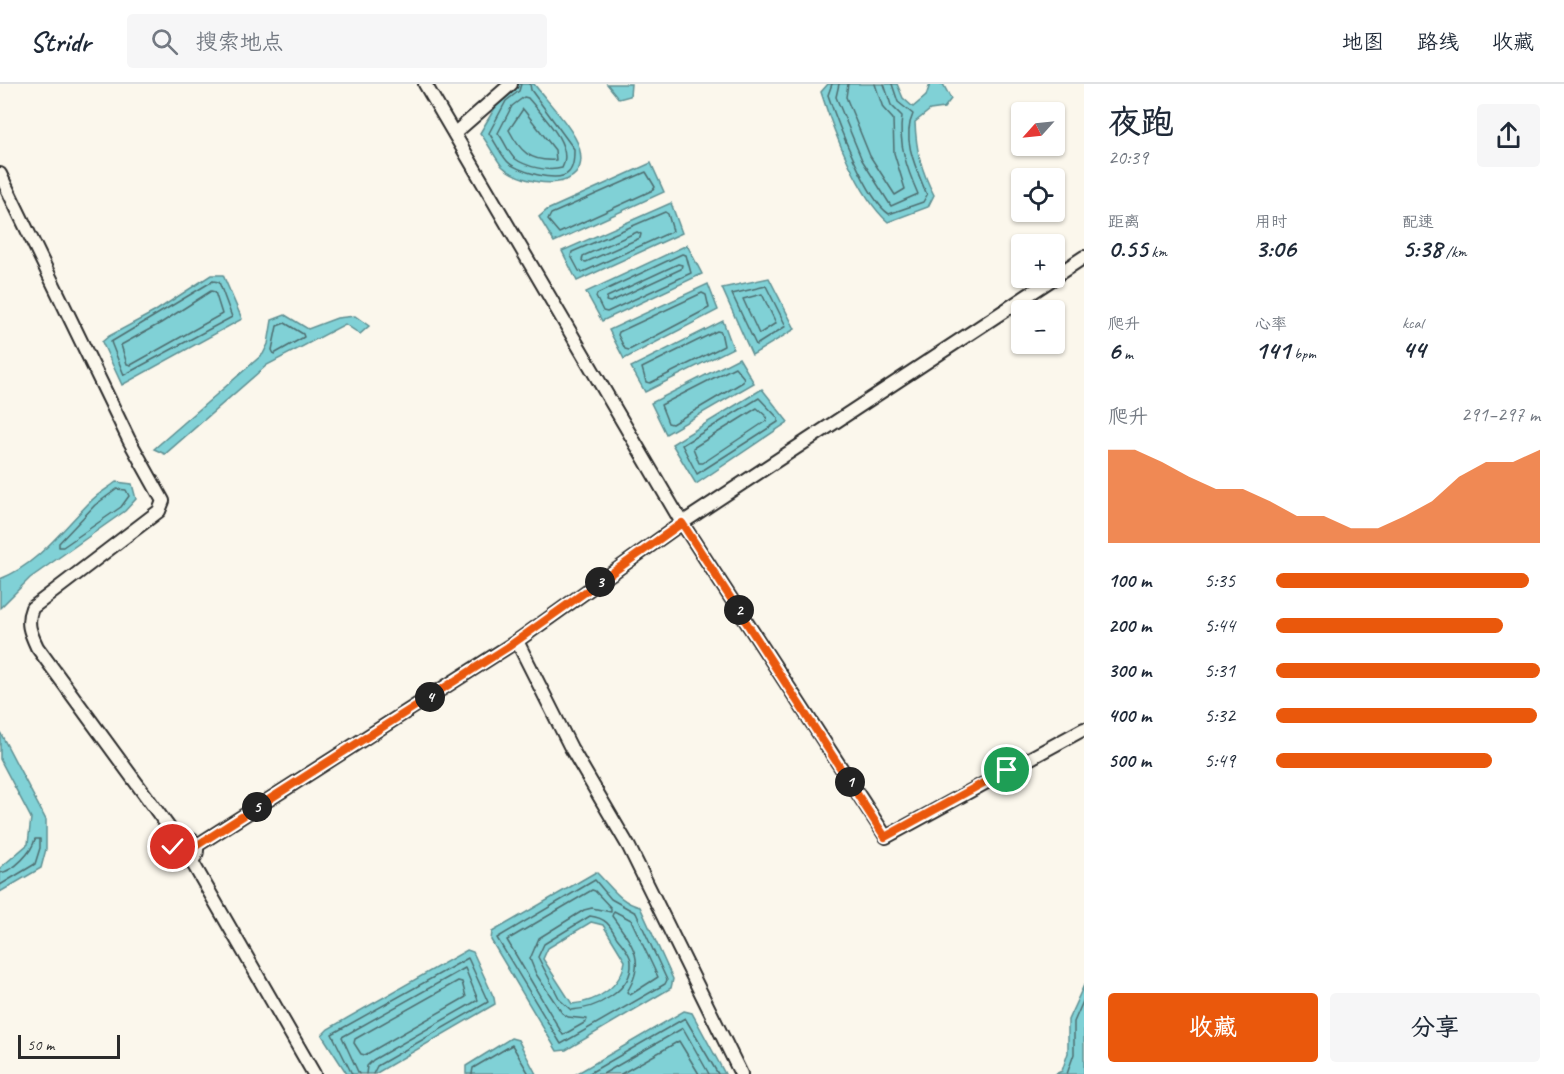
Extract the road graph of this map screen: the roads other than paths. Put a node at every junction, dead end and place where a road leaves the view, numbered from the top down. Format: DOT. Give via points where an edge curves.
graph roads {
  1 [pos="425,84"];
  2 [pos="511,84"];
  3 [pos="454,133"];
  4 [pos="0,174"];
  5 [pos="1084,257"];
  6 [pos="1065,270"];
  7 [pos="1037,288"];
  8 [pos="682,523"];
  9 [pos="517,641"];
  10 [pos="1084,729"];
  11 [pos="178,840"];
  12 [pos="196,846"];
  13 [pos="191,860"];
  14 [pos="314,1074"];
  15 [pos="741,1074"];
  1 -- 3 [label="street"];
  2 -- 3 [label="street"];
  3 -- 8 [label="street"];
  4 -- 11 [label="street" via="129,440 163,501 159,511 32,608 27,619 29,631"];
  5 -- 6 [label="street"];
  7 -- 8 [label="street"];
  8 -- 9 [label="street"];
  8 -- 10 [label="street" via="885,837"];
  9 -- 12 [label="street"];
  9 -- 15 [label="street" via="571,748 629,848"];
  11 -- 12 [label="street" via="188,838"];
  11 -- 13 [label="street" via="173,847 174,855 183,862"];
  12 -- 13 [label="street"];
  13 -- 14 [label="street"];
}
